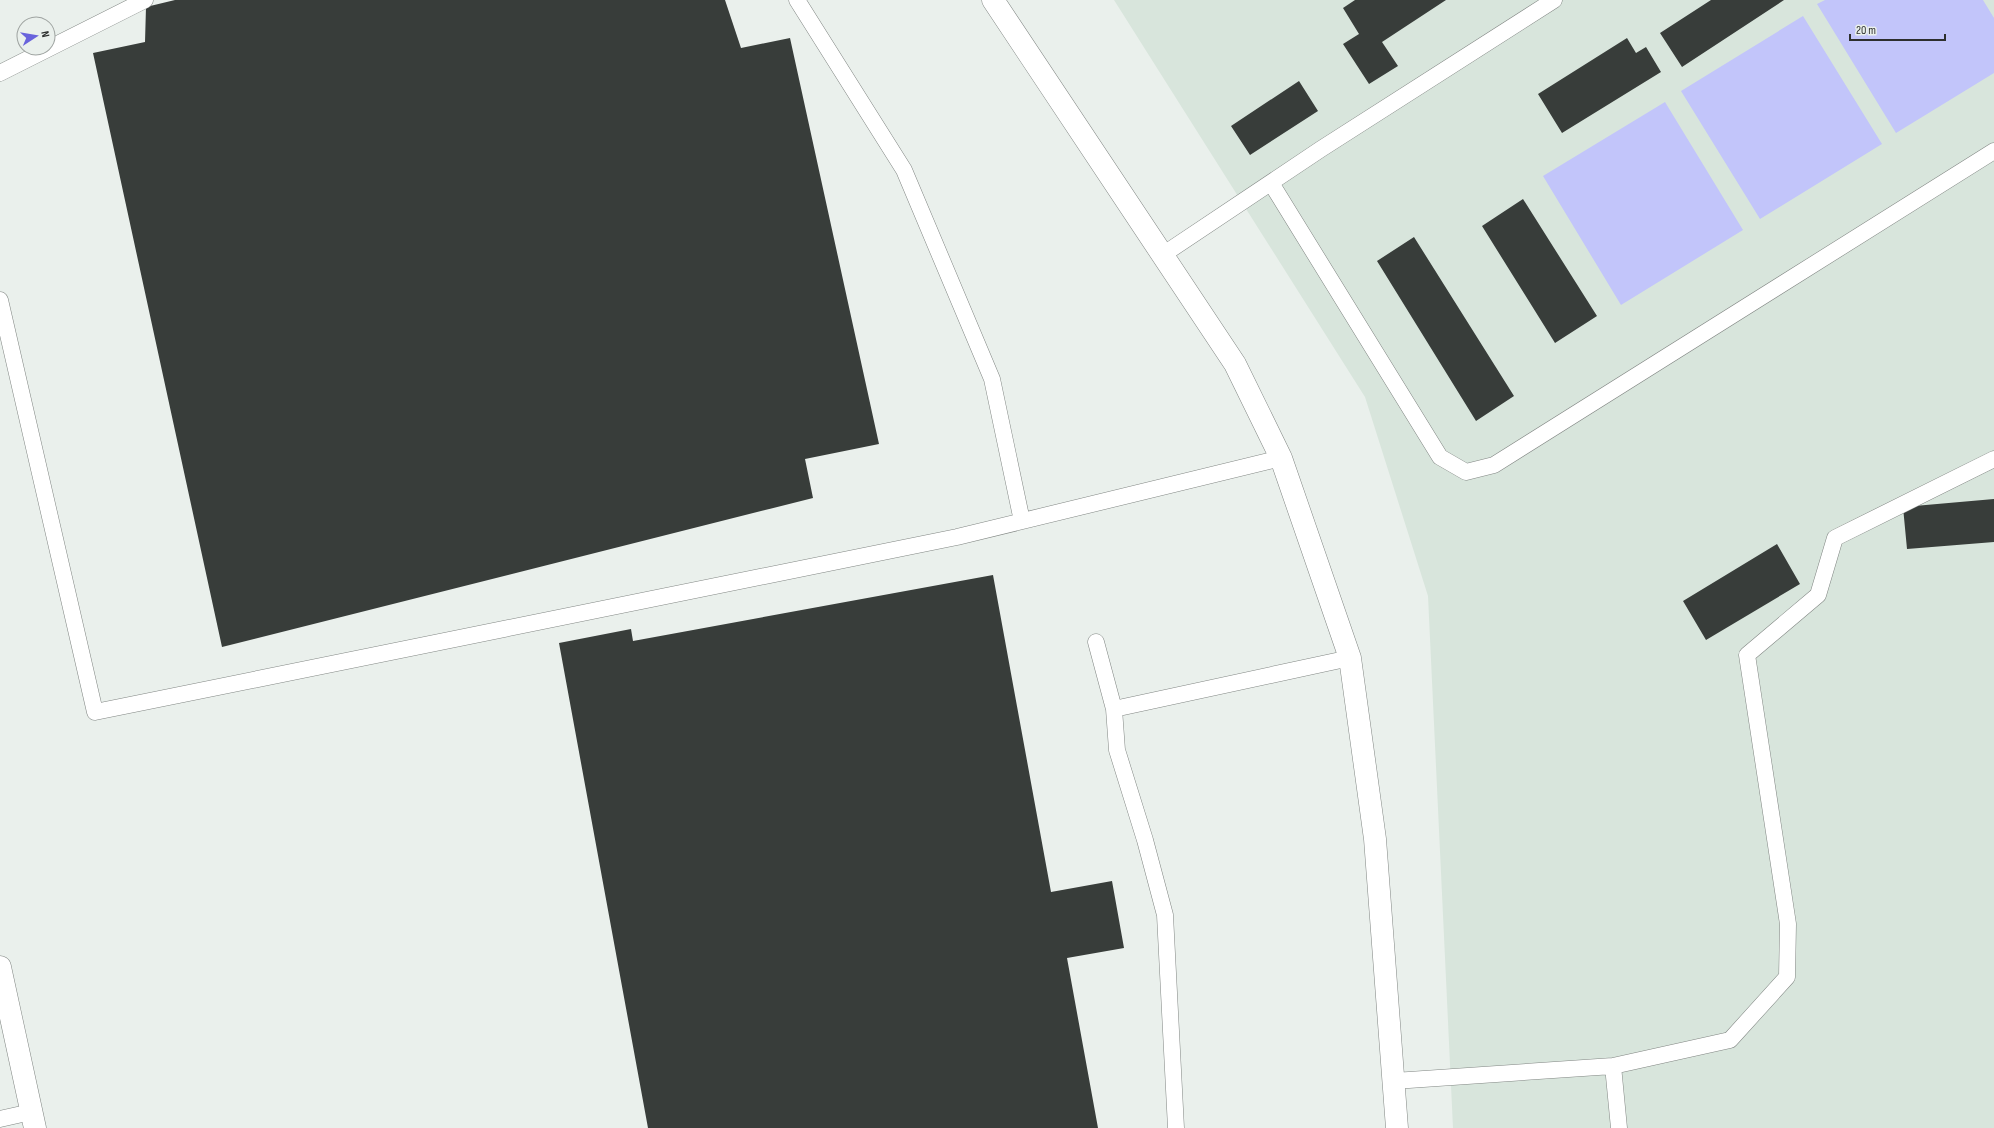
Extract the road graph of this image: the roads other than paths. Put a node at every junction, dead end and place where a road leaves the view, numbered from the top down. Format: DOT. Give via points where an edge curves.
graph roads {
  1 [pos="145,0"];
  2 [pos="797,0"];
  3 [pos="993,0"];
  4 [pos="1554,0"];
  5 [pos="0,73"];
  6 [pos="1994,151"];
  7 [pos="1271,183"];
  8 [pos="1164,254"];
  9 [pos="0,300"];
  10 [pos="1281,458"];
  11 [pos="1994,459"];
  12 [pos="1022,521"];
  13 [pos="1096,642"];
  14 [pos="1350,658"];
  15 [pos="1114,709"];
  16 [pos="0,967"];
  17 [pos="1613,1066"];
  18 [pos="1394,1081"];
  19 [pos="0,1118"];
  20 [pos="33,1120"];
  21 [pos="1176,1128"];
  22 [pos="1397,1128"];
  23 [pos="1619,1128"];
  1 -- 5 [label="lane"];
  2 -- 12 [label="lane" via="904,170 992,379"];
  3 -- 8 [label="main road"];
  4 -- 7 [label="lane"];
  6 -- 7 [label="lane" via="1494,465 1466,472 1440,457"];
  7 -- 8 [label="lane"];
  8 -- 10 [label="main road" via="1235,364"];
  9 -- 12 [label="lane" via="95,712 957,537"];
  10 -- 12 [label="lane"];
  10 -- 14 [label="main road"];
  11 -- 17 [label="lane" via="1835,538 1818,595 1747,655 1788,924 1787,977 1730,1040"];
  13 -- 15 [label="lane"];
  14 -- 15 [label="lane"];
  14 -- 18 [label="main road" via="1375,839"];
  15 -- 21 [label="lane" via="1117,750 1146,840 1165,915"];
  16 -- 20 [label="main road"];
  17 -- 18 [label="lane"];
  17 -- 23 [label="lane"];
  18 -- 22 [label="main road"];
  19 -- 20 [label="lane"];
}
